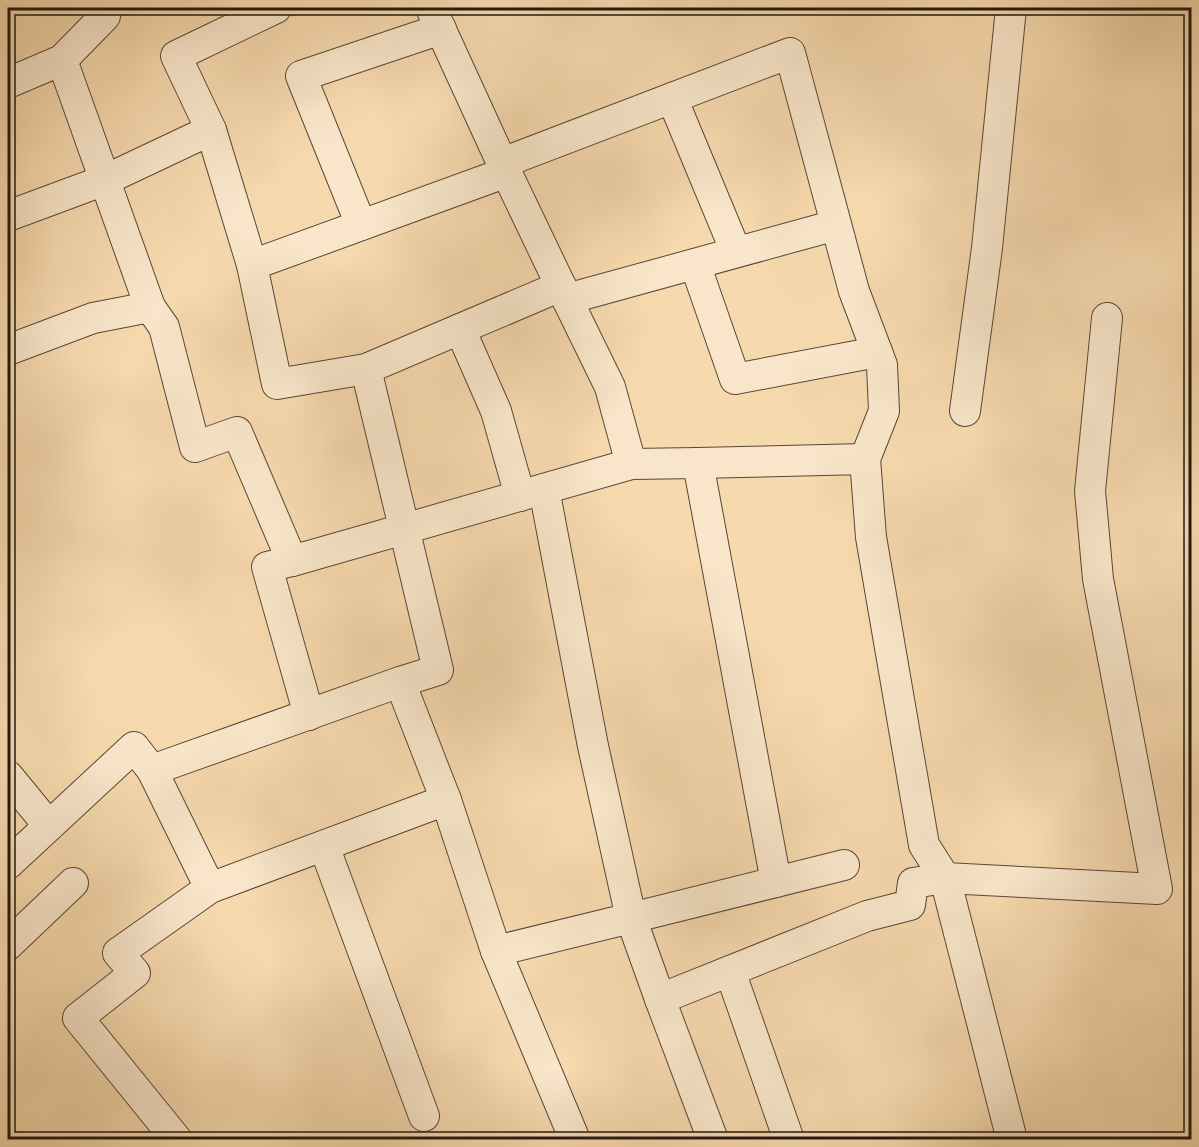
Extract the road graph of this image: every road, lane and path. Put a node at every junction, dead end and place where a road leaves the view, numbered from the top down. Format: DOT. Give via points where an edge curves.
graph roads {
  1 [pos="101,8"];
  2 [pos="276,8"];
  3 [pos="1011,8"];
  4 [pos="436,18"];
  5 [pos="62,60"];
  6 [pos="8,83"];
  7 [pos="672,98"];
  8 [pos="211,130"];
  9 [pos="504,167"];
  10 [pos="105,180"];
  11 [pos="8,216"];
  12 [pos="360,225"];
  13 [pos="836,225"];
  14 [pos="736,252"];
  15 [pos="695,264"];
  16 [pos="252,265"];
  17 [pos="564,293"];
  18 [pos="150,307"];
  19 [pos="1107,318"];
  20 [pos="460,329"];
  21 [pos="8,350"];
  22 [pos="877,352"];
  23 [pos="366,369"];
  24 [pos="965,411"];
  25 [pos="865,459"];
  26 [pos="698,463"];
  27 [pos="631,464"];
  28 [pos="532,492"];
  29 [pos="404,529"];
  30 [pos="292,561"];
  31 [pos="400,682"];
  32 [pos="309,715"];
  33 [pos="152,770"];
  34 [pos="8,776"];
  35 [pos="446,800"];
  36 [pos="49,826"];
  37 [pos="324,846"];
  38 [pos="8,864"];
  39 [pos="844,865"];
  40 [pos="945,878"];
  41 [pos="73,882"];
  42 [pos="776,882"];
  43 [pos="210,888"];
  44 [pos="631,918"];
  45 [pos="8,945"];
  46 [pos="496,951"];
  47 [pos="730,971"];
  48 [pos="660,999"];
  49 [pos="424,1116"];
  50 [pos="177,1140"];
  51 [pos="574,1140"];
  52 [pos="713,1140"];
  53 [pos="789,1140"];
  54 [pos="1011,1140"];
  1 -- 5 [label="street" via="105,16"];
  2 -- 8 [label="street" via="176,56"];
  3 -- 24 [label="street" via="987,248"];
  4 -- 9 [label="street"];
  4 -- 12 [label="street" via="301,76"];
  5 -- 6 [label="street"];
  5 -- 10 [label="street"];
  7 -- 9 [label="street"];
  7 -- 13 [label="street" via="790,53"];
  7 -- 14 [label="street"];
  8 -- 10 [label="street"];
  8 -- 16 [label="street"];
  9 -- 12 [label="street"];
  9 -- 17 [label="street"];
  10 -- 11 [label="street"];
  10 -- 18 [label="street"];
  12 -- 16 [label="street"];
  13 -- 14 [label="street"];
  13 -- 22 [label="street" via="854,291"];
  14 -- 15 [label="street"];
  15 -- 17 [label="street"];
  15 -- 22 [label="street" via="735,379"];
  16 -- 23 [label="street" via="277,384"];
  17 -- 20 [label="street"];
  17 -- 27 [label="street" via="610,387"];
  18 -- 21 [label="street" via="93,318"];
  18 -- 30 [label="street" via="164,327 195,447 237,432"];
  19 -- 40 [label="street" via="1090,491 1098,579 1157,889"];
  20 -- 23 [label="street"];
  20 -- 28 [label="street"];
  22 -- 25 [label="street" via="882,365 884,411"];
  23 -- 29 [label="street"];
  25 -- 26 [label="street"];
  25 -- 40 [label="street" via="871,537 924,845"];
  26 -- 27 [label="street"];
  26 -- 42 [label="street"];
  27 -- 28 [label="street"];
  28 -- 29 [label="street"];
  28 -- 44 [label="street"];
  29 -- 30 [label="street"];
  29 -- 31 [label="street" via="438,670"];
  30 -- 32 [label="street" via="267,567"];
  31 -- 32 [label="street"];
  31 -- 35 [label="street"];
  32 -- 33 [label="street"];
  33 -- 36 [label="street" via="134,747"];
  33 -- 43 [label="street"];
  34 -- 36 [label="street"];
  35 -- 37 [label="street"];
  35 -- 46 [label="street"];
  36 -- 38 [label="street"];
  37 -- 43 [label="street"];
  37 -- 49 [label="street"];
  39 -- 42 [label="street"];
  40 -- 47 [label="street" via="913,883 910,905 867,916"];
  40 -- 54 [label="street"];
  41 -- 45 [label="street"];
  42 -- 44 [label="street"];
  43 -- 50 [label="street" via="118,952 135,973 78,1018"];
  44 -- 46 [label="street"];
  44 -- 48 [label="street"];
  46 -- 51 [label="street"];
  47 -- 48 [label="street"];
  47 -- 53 [label="street"];
  48 -- 52 [label="street"];
}
